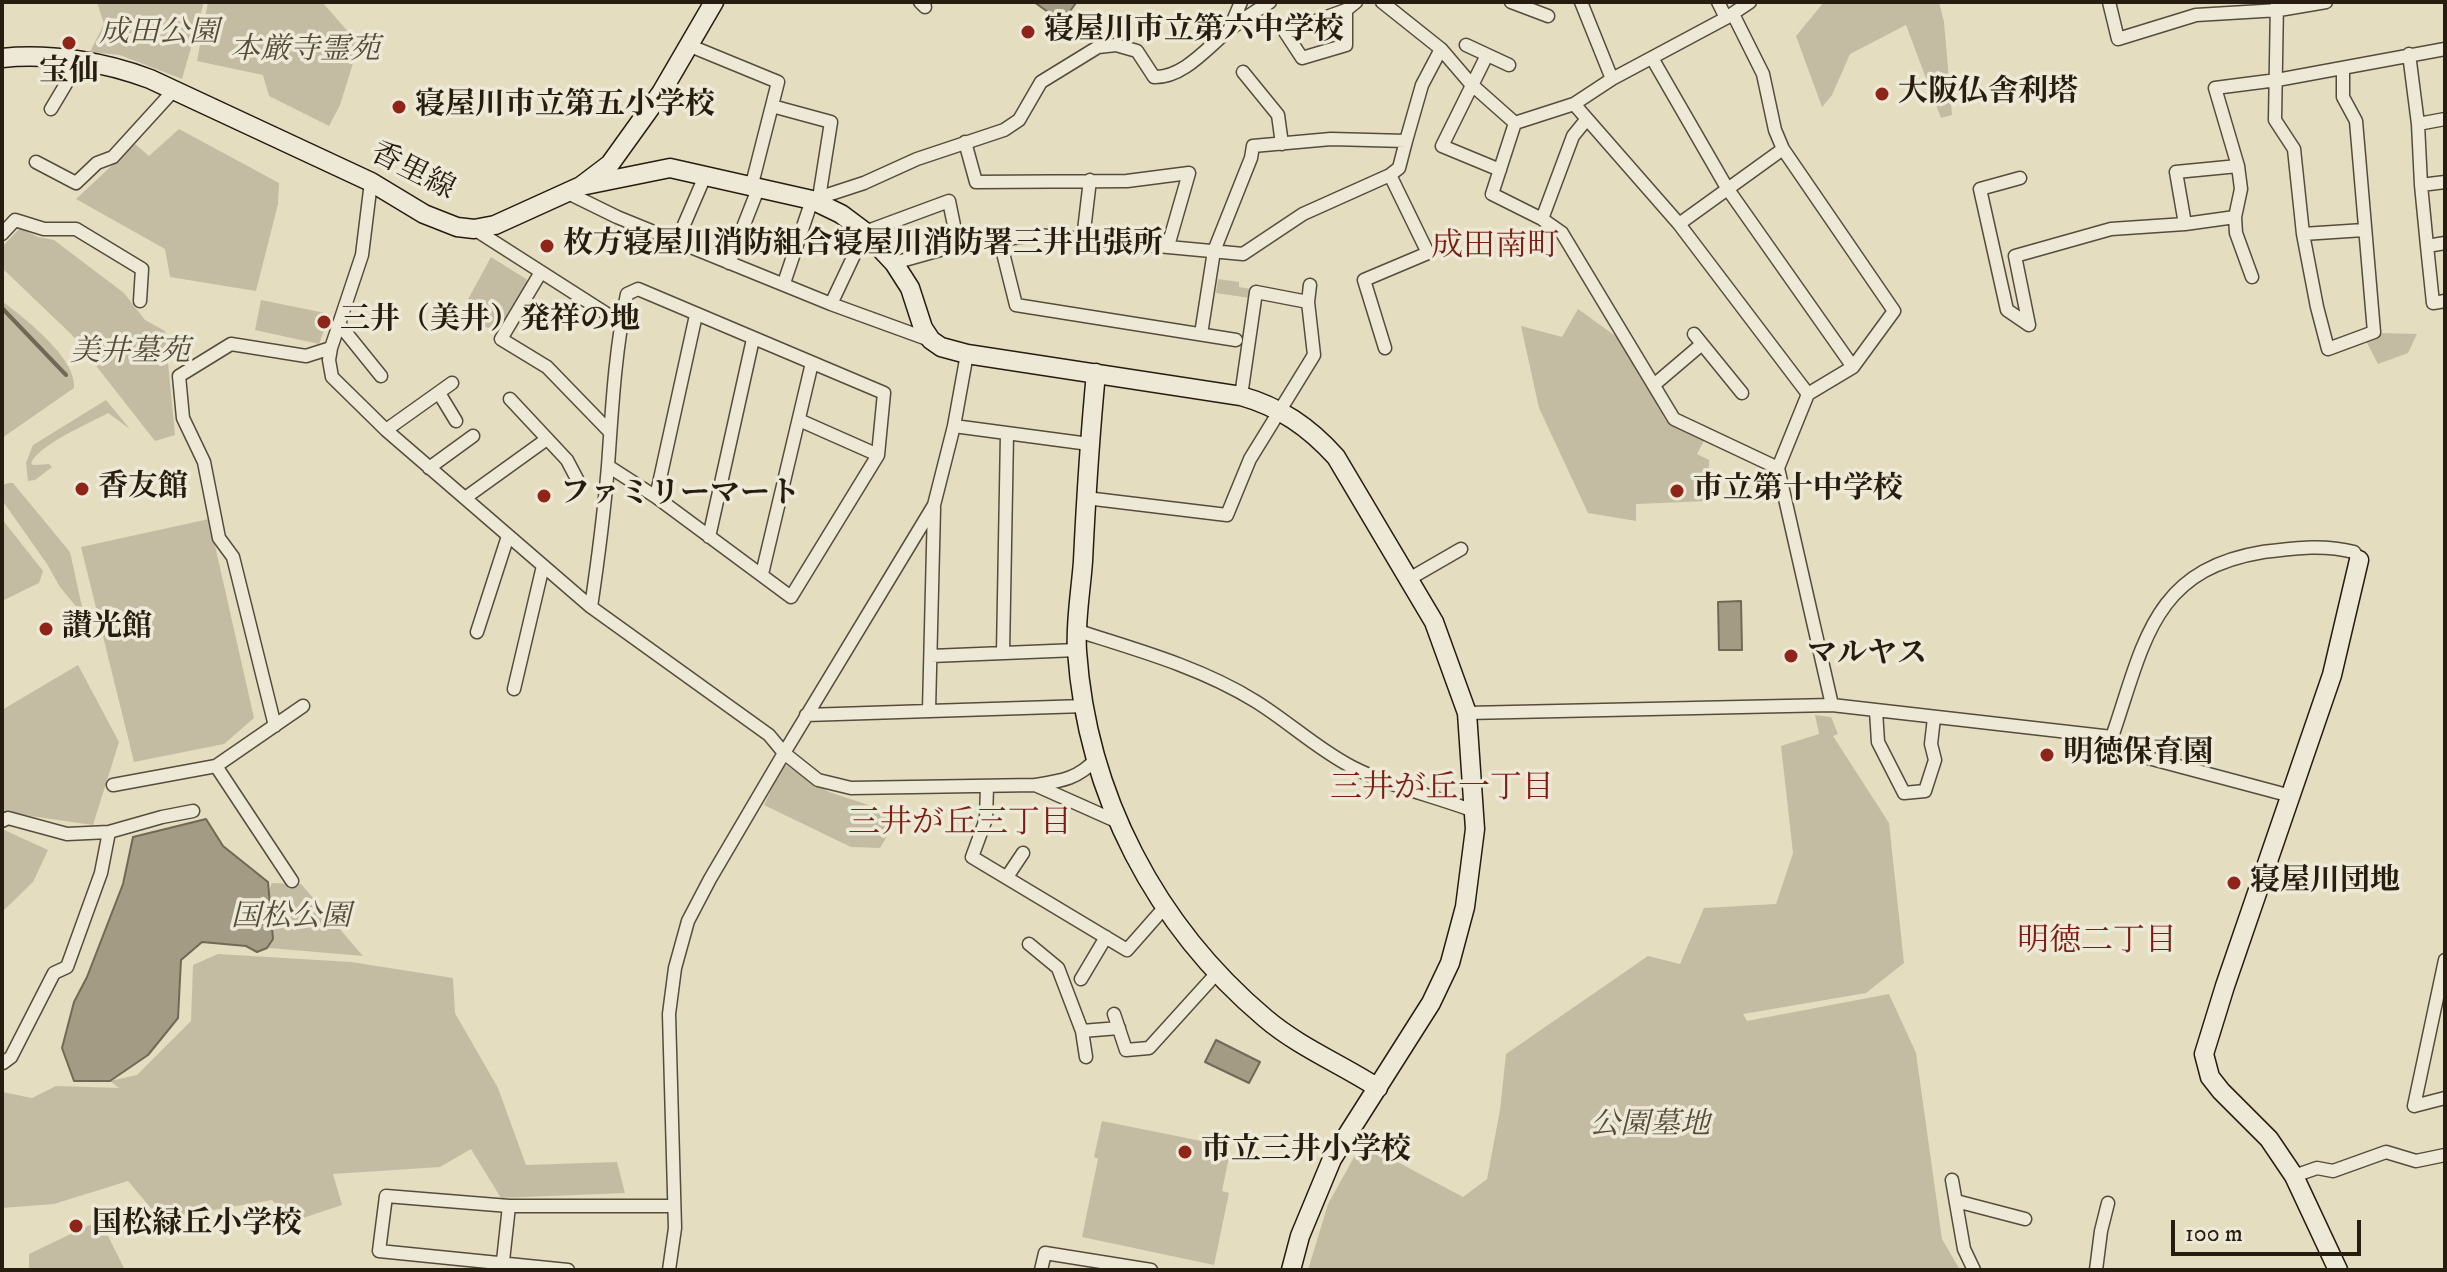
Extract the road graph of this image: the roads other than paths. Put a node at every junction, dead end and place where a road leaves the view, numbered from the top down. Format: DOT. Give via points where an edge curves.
graph roads {
  1 [pos="714,2"];
  2 [pos="1241,2"];
  3 [pos="1270,2"];
  4 [pos="1382,2"];
  5 [pos="1511,2"];
  6 [pos="1718,2"];
  7 [pos="1750,2"];
  8 [pos="2109,2"];
  9 [pos="2326,2"];
  10 [pos="1586,4"];
  11 [pos="1351,6"];
  12 [pos="2278,6"];
  13 [pos="1548,16"];
  14 [pos="1729,16"];
  15 [pos="1230,28"];
  16 [pos="688,45"];
  17 [pos="1466,45"];
  18 [pos="1441,49"];
  19 [pos="2445,49"];
  20 [pos="2409,54"];
  21 [pos="1487,55"];
  22 [pos="2,58"];
  23 [pos="1652,58"];
  24 [pos="79,62"];
  25 [pos="1509,65"];
  26 [pos="2343,68"];
  27 [pos="1243,72"];
  28 [pos="1612,79"];
  29 [pos="2277,80"];
  30 [pos="1471,84"];
  31 [pos="174,90"];
  32 [pos="1574,104"];
  33 [pos="772,106"];
  34 [pos="51,109"];
  35 [pos="2445,119"];
  36 [pos="1586,120"];
  37 [pos="1515,123"];
  38 [pos="2418,124"];
  39 [pos="1406,141"];
  40 [pos="965,142"];
  41 [pos="1282,144"];
  42 [pos="1783,149"];
  43 [pos="36,162"];
  44 [pos="2238,166"];
  45 [pos="1500,170"];
  46 [pos="1390,175"];
  47 [pos="705,176"];
  48 [pos="2020,178"];
  49 [pos="1090,180"];
  50 [pos="371,182"];
  51 [pos="2445,182"];
  52 [pos="2421,185"];
  53 [pos="755,188"];
  54 [pos="1727,188"];
  55 [pos="574,189"];
  56 [pos="816,199"];
  57 [pos="2235,217"];
  58 [pos="1542,219"];
  59 [pos="1679,224"];
  60 [pos="2185,224"];
  61 [pos="474,229"];
  62 [pos="2364,230"];
  63 [pos="865,232"];
  64 [pos="2,234"];
  65 [pos="2303,234"];
  66 [pos="1083,239"];
  67 [pos="677,241"];
  68 [pos="1000,241"];
  69 [pos="2445,243"];
  70 [pos="958,245"];
  71 [pos="1168,246"];
  72 [pos="2427,246"];
  73 [pos="1214,251"];
  74 [pos="729,263"];
  75 [pos="894,263"];
  76 [pos="541,272"];
  77 [pos="2252,277"];
  78 [pos="784,283"];
  79 [pos="1310,285"];
  80 [pos="145,295"];
  81 [pos="2445,301"];
  82 [pos="1308,302"];
  83 [pos="831,304"];
  84 [pos="696,315"];
  85 [pos="621,323"];
  86 [pos="339,324"];
  87 [pos="1201,334"];
  88 [pos="753,339"];
  89 [pos="931,340"];
  90 [pos="1236,340"];
  91 [pos="331,348"];
  92 [pos="1385,348"];
  93 [pos="967,354"];
  94 [pos="812,363"];
  95 [pos="1853,367"];
  96 [pos="1096,373"];
  97 [pos="381,376"];
  98 [pos="452,383"];
  99 [pos="1655,384"];
  100 [pos="439,393"];
  101 [pos="1742,393"];
  102 [pos="1808,394"];
  103 [pos="1241,396"];
  104 [pos="510,399"];
  105 [pos="1279,411"];
  106 [pos="799,420"];
  107 [pos="456,421"];
  108 [pos="954,426"];
  109 [pos="386,430"];
  110 [pos="610,432"];
  111 [pos="1007,434"];
  112 [pos="473,436"];
  113 [pos="547,439"];
  114 [pos="1089,444"];
  115 [pos="878,455"];
  116 [pos="608,466"];
  117 [pos="429,468"];
  118 [pos="1778,468"];
  119 [pos="577,479"];
  120 [pos="656,497"];
  121 [pos="465,498"];
  122 [pos="1086,498"];
  123 [pos="934,505"];
  124 [pos="508,536"];
  125 [pos="709,537"];
  126 [pos="1461,549"];
  127 [pos="2359,560"];
  128 [pos="543,566"];
  129 [pos="762,574"];
  130 [pos="1409,579"];
  131 [pos="591,607"];
  132 [pos="477,632"];
  133 [pos="1077,640"];
  134 [pos="1003,653"];
  135 [pos="931,656"];
  136 [pos="514,689"];
  137 [pos="1832,705"];
  138 [pos="303,706"];
  139 [pos="1085,706"];
  140 [pos="929,710"];
  141 [pos="1876,711"];
  142 [pos="1467,713"];
  143 [pos="806,715"];
  144 [pos="1934,718"];
  145 [pos="275,726"];
  146 [pos="2112,737"];
  147 [pos="784,753"];
  148 [pos="1096,759"];
  149 [pos="216,766"];
  150 [pos="113,785"];
  151 [pos="1035,785"];
  152 [pos="987,786"];
  153 [pos="2291,796"];
  154 [pos="193,811"];
  155 [pos="1474,811"];
  156 [pos="2,821"];
  157 [pos="1118,822"];
  158 [pos="109,832"];
  159 [pos="1023,853"];
  160 [pos="1007,877"];
  161 [pos="292,881"];
  162 [pos="1164,908"];
  163 [pos="1106,937"];
  164 [pos="1029,944"];
  165 [pos="2444,968"];
  166 [pos="1216,974"];
  167 [pos="1081,979"];
  168 [pos="1114,1014"];
  169 [pos="1119,1028"];
  170 [pos="1082,1031"];
  171 [pos="1086,1057"];
  172 [pos="2,1061"];
  173 [pos="1378,1088"];
  174 [pos="2445,1098"];
  175 [pos="2445,1155"];
  176 [pos="2294,1176"];
  177 [pos="1952,1180"];
  178 [pos="1956,1201"];
  179 [pos="2108,1203"];
  180 [pos="509,1206"];
  181 [pos="673,1206"];
  182 [pos="2025,1219"];
  183 [pos="502,1267"];
  184 [pos="568,1270"];
  185 [pos="669,1270"];
  186 [pos="1041,1270"];
  187 [pos="1151,1270"];
  188 [pos="1291,1270"];
  189 [pos="1974,1270"];
  190 [pos="2096,1270"];
  191 [pos="2338,1270"];
  1 -- 16 [label="street, 香里線"];
  2 -- 15 [label="street"];
  3 -- 15 [label="street"];
  4 -- 18 [label="street"];
  5 -- 13 [label="street"];
  6 -- 14 [label="street"];
  7 -- 14 [label="street"];
  8 -- 12 [label="street" via="2118,39 2196,15"];
  9 -- 12 [label="street"];
  10 -- 28 [label="street"];
  11 -- 11 [label="street" via="1346,45 1302,58 1285,32"];
  12 -- 29 [label="street"];
  14 -- 23 [label="street"];
  14 -- 42 [label="street" via="1763,74"];
  15 -- 40 [label="street" via="1187,66 1163,77 1154,77 1137,51 1098,47 1041,82 1019,120"];
  16 -- 33 [label="street" via="778,82"];
  16 -- 55 [label="street, 香里線" via="631,138 610,164"];
  17 -- 21 [label="street"];
  18 -- 30 [label="street"];
  18 -- 39 [label="street" via="1422,85"];
  19 -- 20 [label="street"];
  20 -- 26 [label="street"];
  20 -- 38 [label="street"];
  21 -- 25 [label="street"];
  21 -- 30 [label="street"];
  22 -- 24 [label="street, 香里線"];
  23 -- 28 [label="street"];
  23 -- 54 [label="street"];
  24 -- 31 [label="street, 香里線" via="119,67"];
  24 -- 34 [label="street"];
  26 -- 29 [label="street"];
  26 -- 62 [label="street" via="2343,97 2356,121"];
  27 -- 41 [label="street" via="1278,115"];
  28 -- 32 [label="street"];
  29 -- 44 [label="street" via="2215,88"];
  29 -- 65 [label="street" via="2275,120 2294,149"];
  30 -- 37 [label="street"];
  30 -- 45 [label="street" via="1442,146"];
  31 -- 43 [label="street" via="113,157 97,163 76,183"];
  31 -- 50 [label="street, 香里線"];
  32 -- 36 [label="street"];
  32 -- 37 [label="street"];
  33 -- 53 [label="street"];
  33 -- 56 [label="street" via="831,122"];
  35 -- 38 [label="street"];
  36 -- 58 [label="street" via="1573,136"];
  36 -- 59 [label="street"];
  37 -- 45 [label="street"];
  38 -- 52 [label="street"];
  39 -- 41 [label="street"];
  39 -- 46 [label="street" via="1399,168"];
  40 -- 49 [label="street" via="976,182"];
  40 -- 56 [label="street"];
  41 -- 73 [label="street" via="1253,146"];
  42 -- 54 [label="street"];
  42 -- 95 [label="street" via="1894,311"];
  44 -- 57 [label="street" via="2241,189"];
  44 -- 60 [label="street" via="2176,172"];
  45 -- 58 [label="street" via="1492,194"];
  46 -- 73 [label="street" via="1303,214 1243,254"];
  46 -- 92 [label="street" via="1428,253 1364,280"];
  47 -- 53 [label="street"];
  47 -- 55 [label="street" via="670,168"];
  47 -- 67 [label="street"];
  48 -- 60 [label="street" via="1980,189 2007,310 2029,325 2015,256 2111,229"];
  49 -- 66 [label="street"];
  49 -- 71 [label="street" via="1189,173"];
  50 -- 61 [label="street, 香里線" via="424,214"];
  50 -- 86 [label="street" via="362,255"];
  51 -- 52 [label="street"];
  52 -- 72 [label="street"];
  53 -- 56 [label="street"];
  53 -- 74 [label="street"];
  54 -- 59 [label="street"];
  54 -- 95 [label="street"];
  55 -- 61 [label="street, 香里線" via="495,225"];
  55 -- 67 [label="street" via="617,217"];
  56 -- 63 [label="street"];
  56 -- 78 [label="street"];
  57 -- 60 [label="street"];
  57 -- 77 [label="street"];
  58 -- 99 [label="street" via="1562,233"];
  59 -- 102 [label="street"];
  61 -- 76 [label="street"];
  62 -- 65 [label="street"];
  62 -- 65 [label="street" via="2374,332 2328,349"];
  63 -- 70 [label="street" via="949,201"];
  63 -- 75 [label="street"];
  63 -- 83 [label="street"];
  64 -- 80 [label="street" via="15,220 44,229 76,229 100,250 142,269"];
  66 -- 68 [label="street" via="1037,235"];
  66 -- 71 [label="street"];
  67 -- 74 [label="street"];
  68 -- 70 [label="street"];
  68 -- 87 [label="street" via="1016,305"];
  69 -- 72 [label="street"];
  70 -- 75 [label="street"];
  71 -- 73 [label="street"];
  72 -- 81 [label="street" via="2433,303"];
  73 -- 87 [label="street"];
  74 -- 78 [label="street"];
  75 -- 89 [label="street"];
  76 -- 85 [label="street"];
  76 -- 110 [label="street" via="501,339 547,367"];
  78 -- 83 [label="street"];
  79 -- 82 [label="street"];
  82 -- 103 [label="street" via="1256,292"];
  82 -- 105 [label="street" via="1314,355"];
  83 -- 89 [label="street"];
  84 -- 85 [label="street" via="638,289 627,294"];
  84 -- 88 [label="street"];
  84 -- 120 [label="street"];
  85 -- 110 [label="street"];
  86 -- 91 [label="street"];
  86 -- 97 [label="street"];
  87 -- 90 [label="street"];
  88 -- 94 [label="street"];
  88 -- 125 [label="street"];
  89 -- 93 [label="street"];
  91 -- 109 [label="street" via="332,377"];
  91 -- 145 [label="street" via="306,356 231,344 179,376 183,418 204,462 219,538 233,557"];
  93 -- 96 [label="street"];
  93 -- 108 [label="street"];
  94 -- 106 [label="street"];
  94 -- 115 [label="street" via="884,393"];
  95 -- 102 [label="street"];
  96 -- 103 [label="street"];
  96 -- 114 [label="street"];
  98 -- 100 [label="street"];
  99 -- 101 [label="street" via="1698,339"];
  99 -- 118 [label="street" via="1674,419"];
  100 -- 107 [label="street"];
  100 -- 109 [label="street"];
  102 -- 118 [label="street"];
  103 -- 105 [label="street"];
  104 -- 113 [label="street"];
  105 -- 122 [label="street" via="1250,459 1227,515"];
  105 -- 130 [label="street" via="1315,434 1336,457"];
  106 -- 115 [label="street"];
  106 -- 129 [label="street"];
  108 -- 111 [label="street"];
  108 -- 123 [label="street"];
  109 -- 117 [label="street"];
  110 -- 116 [label="street"];
  111 -- 114 [label="street"];
  111 -- 134 [label="street"];
  112 -- 117 [label="street"];
  113 -- 119 [label="street"];
  113 -- 121 [label="street"];
  114 -- 122 [label="street"];
  115 -- 129 [label="street" via="791,597"];
  116 -- 120 [label="street"];
  116 -- 131 [label="street"];
  117 -- 121 [label="street"];
  118 -- 137 [label="street"];
  120 -- 125 [label="street"];
  121 -- 124 [label="street"];
  122 -- 133 [label="street"];
  123 -- 135 [label="street"];
  123 -- 143 [label="street"];
  124 -- 128 [label="street"];
  124 -- 132 [label="street"];
  125 -- 129 [label="street"];
  126 -- 130 [label="street"];
  127 -- 146 [label="street" via="2354,552 2333,546 2299,547 2239,557 2197,573 2155,620"];
  127 -- 153 [label="street" via="2332,675"];
  128 -- 131 [label="street"];
  128 -- 136 [label="street"];
  130 -- 142 [label="street" via="1434,622"];
  131 -- 147 [label="street" via="769,735"];
  133 -- 134 [label="street"];
  133 -- 139 [label="street"];
  133 -- 155 [label="street" via="1146,652 1223,684 1356,769"];
  134 -- 135 [label="street"];
  135 -- 140 [label="street"];
  137 -- 141 [label="street"];
  137 -- 142 [label="street"];
  138 -- 145 [label="street"];
  139 -- 140 [label="street"];
  139 -- 148 [label="street"];
  140 -- 143 [label="street"];
  141 -- 144 [label="street"];
  141 -- 144 [label="street" via="1878,742 1904,793 1925,791 1935,760"];
  142 -- 155 [label="street"];
  143 -- 147 [label="street"];
  144 -- 146 [label="street"];
  145 -- 149 [label="street"];
  146 -- 153 [label="street" via="2107,747"];
  147 -- 152 [label="street" via="818,780 851,788"];
  147 -- 181 [label="street" via="695,907 675,968 669,1014"];
  148 -- 151 [label="street" via="1081,775"];
  148 -- 157 [label="street"];
  149 -- 150 [label="street"];
  149 -- 161 [label="street"];
  151 -- 152 [label="street"];
  151 -- 157 [label="street"];
  152 -- 160 [label="street" via="986,819 972,857"];
  153 -- 176 [label="street" via="2204,1054 2210,1077 2269,1139"];
  154 -- 158 [label="street"];
  155 -- 173 [label="street" via="1468,893 1450,963"];
  156 -- 158 [label="street" via="8,818 67,834"];
  157 -- 162 [label="street"];
  158 -- 172 [label="street" via="101,873 67,967 54,973 11,1057"];
  159 -- 160 [label="street"];
  160 -- 163 [label="street"];
  162 -- 163 [label="street" via="1127,950"];
  162 -- 166 [label="street"];
  163 -- 167 [label="street"];
  164 -- 170 [label="street" via="1058,968"];
  165 -- 174 [label="street" via="2414,1106"];
  166 -- 169 [label="street" via="1149,1048 1126,1050"];
  166 -- 173 [label="street" via="1268,1021"];
  168 -- 169 [label="street"];
  169 -- 170 [label="street"];
  170 -- 171 [label="street"];
  173 -- 188 [label="street" via="1327,1170"];
  175 -- 176 [label="street" via="2416,1161 2386,1152 2333,1171 2317,1168"];
  176 -- 191 [label="street"];
  177 -- 178 [label="street"];
  178 -- 182 [label="street"];
  178 -- 189 [label="street" via="1964,1249"];
  179 -- 190 [label="street"];
  180 -- 181 [label="street"];
  180 -- 183 [label="street"];
  180 -- 183 [label="street" via="386,1196 379,1251"];
  181 -- 185 [label="street"];
  183 -- 184 [label="street"];
  186 -- 187 [label="street" via="1045,1253"];
}
